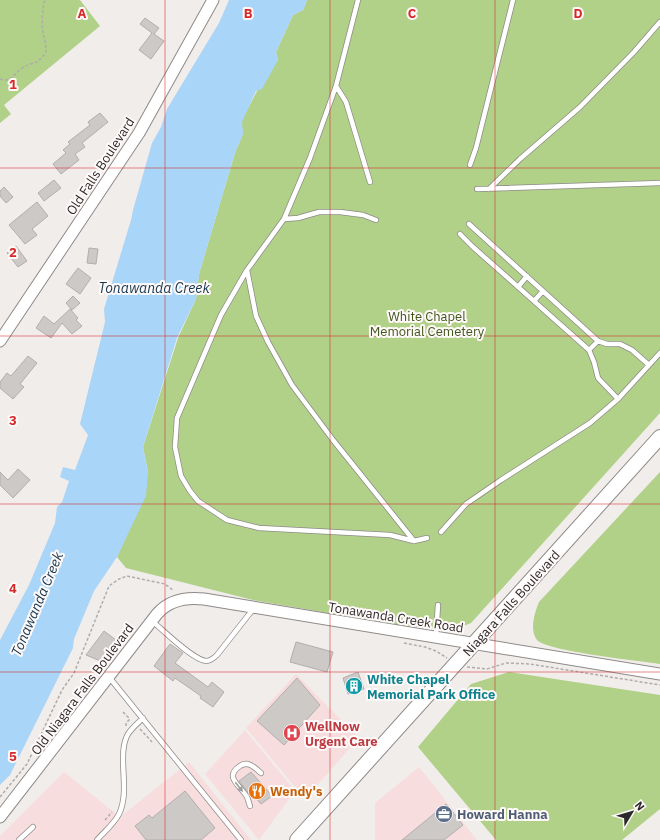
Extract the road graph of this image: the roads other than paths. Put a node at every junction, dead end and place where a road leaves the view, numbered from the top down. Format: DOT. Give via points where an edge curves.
graph roads {
  1 [pos="213,0"];
  2 [pos="358,0"];
  3 [pos="513,0"];
  4 [pos="660,22"];
  5 [pos="336,86"];
  6 [pos="470,165"];
  7 [pos="370,182"];
  8 [pos="660,183"];
  9 [pos="477,189"];
  10 [pos="489,189"];
  11 [pos="284,219"];
  12 [pos="376,220"];
  13 [pos="469,224"];
  14 [pos="460,234"];
  15 [pos="248,270"];
  16 [pos="526,276"];
  17 [pos="518,287"];
  18 [pos="543,292"];
  19 [pos="534,301"];
  20 [pos="0,341"];
  21 [pos="598,341"];
  22 [pos="589,350"];
  23 [pos="660,353"];
  24 [pos="649,365"];
  25 [pos="618,399"];
  26 [pos="660,437"];
  27 [pos="441,532"];
  28 [pos="427,538"];
  29 [pos="414,541"];
  30 [pos="438,605"];
  31 [pos="254,608"];
  32 [pos="154,618"];
  33 [pos="436,638"];
  34 [pos="474,644"];
  35 [pos="660,674"];
  36 [pos="109,677"];
  37 [pos="143,718"];
  38 [pos="261,773"];
  39 [pos="250,806"];
  40 [pos="0,818"];
  41 [pos="33,827"];
  42 [pos="19,840"];
  43 [pos="97,840"];
  44 [pos="241,840"];
  45 [pos="297,840"];
  1 -- 20 [label="street, Old Falls Boulevard" via="139,133"];
  2 -- 5 [label="lane"];
  3 -- 6 [label="lane"];
  4 -- 10 [label="lane" via="580,107"];
  5 -- 7 [label="lane" via="346,102"];
  5 -- 11 [label="lane" via="310,158"];
  8 -- 10 [label="lane"];
  9 -- 10 [label="lane"];
  11 -- 12 [label="lane" via="319,212 340,212 363,215"];
  11 -- 15 [label="lane"];
  13 -- 16 [label="lane"];
  14 -- 17 [label="lane"];
  15 -- 29 [label="lane" via="256,316 292,384"];
  15 -- 29 [label="lane" via="221,316 177,418 175,447 182,476 190,491 198,501 227,520 259,528 390,535"];
  16 -- 17 [label="lane"];
  16 -- 18 [label="lane"];
  17 -- 19 [label="lane"];
  18 -- 19 [label="lane"];
  18 -- 21 [label="lane"];
  19 -- 22 [label="lane"];
  21 -- 22 [label="lane"];
  21 -- 24 [label="lane" via="620,344 632,350"];
  22 -- 25 [label="lane" via="598,378"];
  23 -- 24 [label="lane"];
  24 -- 25 [label="lane"];
  25 -- 27 [label="lane" via="590,423 466,504"];
  26 -- 34 [label="main road, Niagara Falls Boulevard"];
  28 -- 29 [label="lane"];
  30 -- 33 [label="lane"];
  31 -- 32 [label="street, Tonawanda Creek Road" via="189,598 168,604"];
  31 -- 32 [label="lane" via="217,655 207,661 192,654"];
  31 -- 33 [label="street, Tonawanda Creek Road"];
  32 -- 36 [label="street, Old Niagara Falls Boulevard"];
  33 -- 34 [label="street, Tonawanda Creek Road"];
  34 -- 35 [label="street, Tonawanda Creek Road"];
  34 -- 45 [label="main road, Niagara Falls Boulevard"];
  36 -- 37 [label="lane"];
  36 -- 40 [label="street, Old Niagara Falls Boulevard"];
  37 -- 43 [label="lane" via="128,734 124,745 123,799 119,814"];
  37 -- 44 [label="lane"];
  38 -- 39 [label="lane, one-way" via="246,763 235,770 234,782 247,797"];
  41 -- 42 [label="lane"];
}
